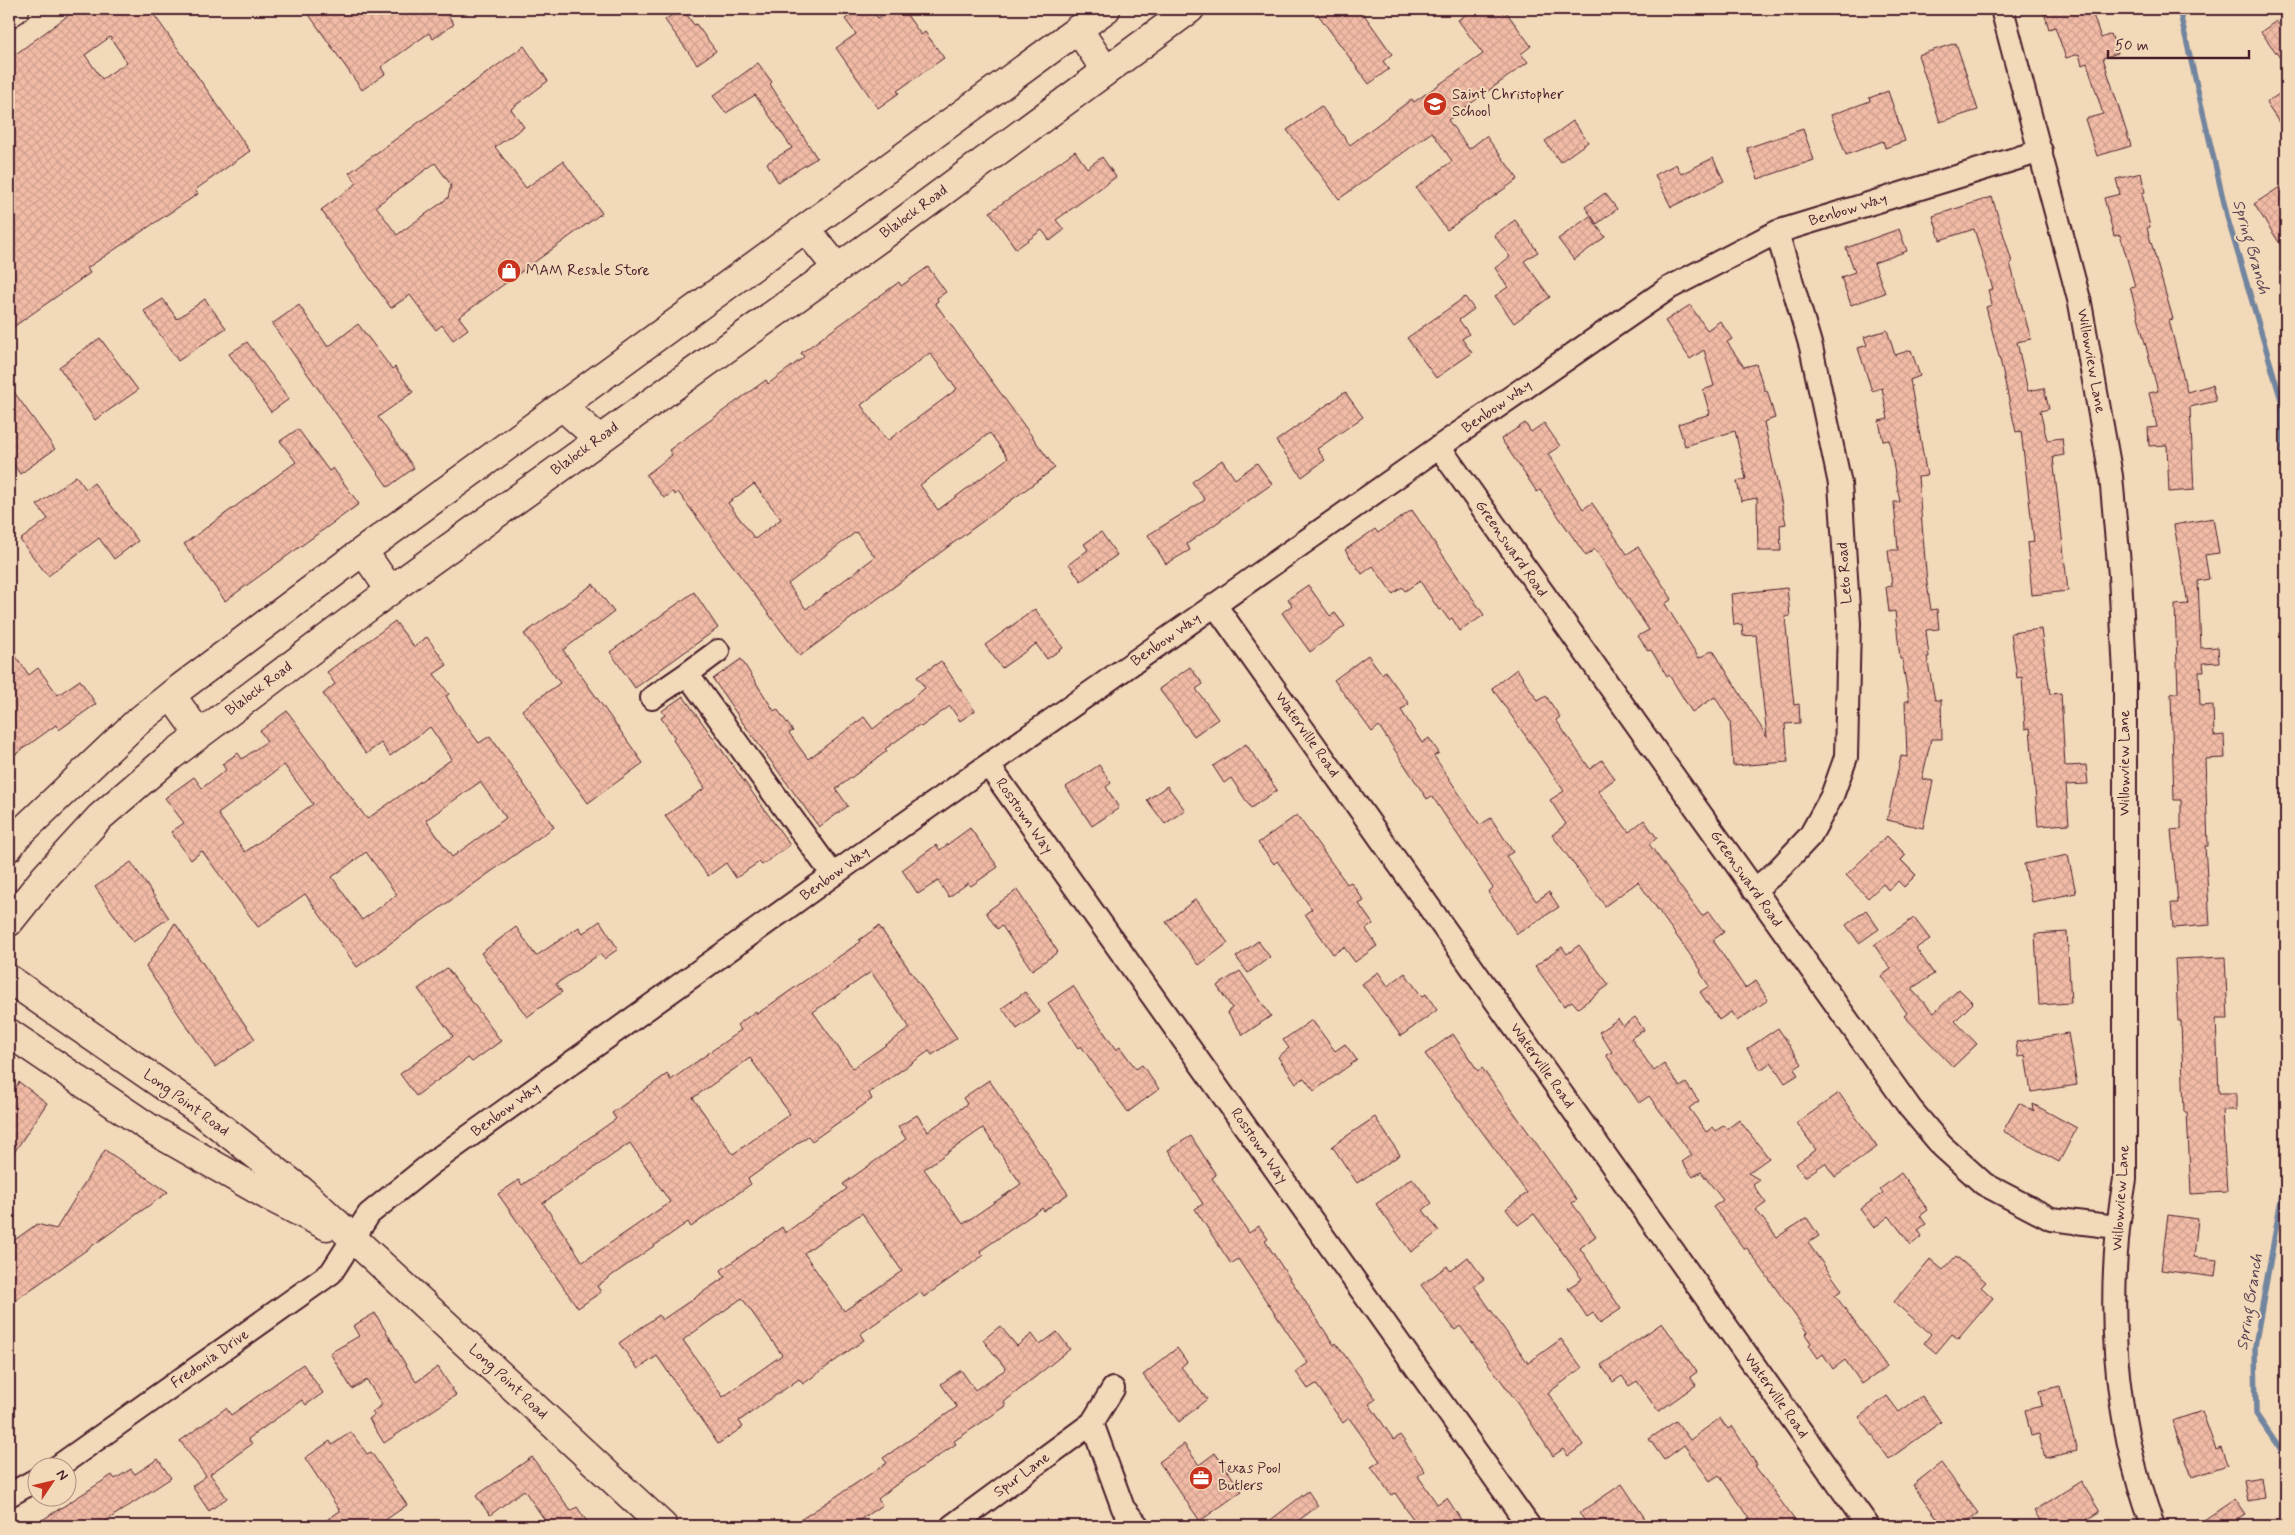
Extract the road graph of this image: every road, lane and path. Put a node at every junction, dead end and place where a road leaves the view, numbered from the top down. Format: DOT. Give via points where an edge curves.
graph roads {
  1 [pos="15,9"];
  2 [pos="1106,9"];
  3 [pos="1190,9"];
  4 [pos="2002,9"];
  5 [pos="9,13"];
  6 [pos="1078,29"];
  7 [pos="1106,71"];
  8 [pos="2041,151"];
  9 [pos="806,229"];
  10 [pos="1777,232"];
  11 [pos="837,268"];
  12 [pos="563,407"];
  13 [pos="599,439"];
  14 [pos="1439,447"];
  15 [pos="362,552"];
  16 [pos="390,590"];
  17 [pos="1215,605"];
  18 [pos="718,650"];
  19 [pos="687,674"];
  20 [pos="171,695"];
  21 [pos="652,698"];
  22 [pos="199,734"];
  23 [pos="989,766"];
  24 [pos="9,847"];
  25 [pos="833,876"];
  26 [pos="1754,890"];
  27 [pos="9,922"];
  28 [pos="9,979"];
  29 [pos="9,1033"];
  30 [pos="2117,1227"];
  31 [pos="353,1239"];
  32 [pos="1113,1390"];
  33 [pos="1092,1423"];
  34 [pos="70,1458"];
  35 [pos="28,1484"];
  36 [pos="9,1495"];
  37 [pos="663,1526"];
  38 [pos="952,1526"];
  39 [pos="1138,1526"];
  40 [pos="1529,1526"];
  41 [pos="1868,1526"];
  42 [pos="2153,1526"];
  1 -- 5 [label="main road"];
  2 -- 6 [label="main road"];
  3 -- 7 [label="main road, Blalock Road"];
  4 -- 8 [label="street, Willowview Lane"];
  6 -- 7 [label="main road"];
  6 -- 9 [label="main road"];
  7 -- 11 [label="main road, Blalock Road"];
  8 -- 10 [label="street, Benbow Way"];
  8 -- 30 [label="street, Willowview Lane" via="2080,303 2111,476 2120,575 2125,674 2125,1179"];
  9 -- 11 [label="main road"];
  9 -- 12 [label="main road"];
  10 -- 14 [label="street, Benbow Way" via="1669,288"];
  10 -- 26 [label="street, Leto Road" via="1811,347 1840,484 1849,623 1846,757 1832,796 1810,836"];
  11 -- 13 [label="main road, Blalock Road"];
  12 -- 13 [label="main road"];
  12 -- 15 [label="main road"];
  13 -- 16 [label="main road, Blalock Road"];
  14 -- 17 [label="street, Benbow Way"];
  14 -- 26 [label="street, Greensward Road"];
  15 -- 16 [label="main road"];
  15 -- 20 [label="main road"];
  16 -- 22 [label="main road, Blalock Road"];
  17 -- 23 [label="street, Benbow Way"];
  17 -- 41 [label="street, Waterville Road"];
  18 -- 19 [label="street"];
  19 -- 21 [label="street"];
  19 -- 25 [label="street"];
  20 -- 22 [label="main road"];
  20 -- 24 [label="main road" via="136,722"];
  22 -- 27 [label="main road, Blalock Road" via="100,817"];
  23 -- 25 [label="street, Benbow Way"];
  23 -- 40 [label="street, Rosstown Way"];
  25 -- 31 [label="street, Benbow Way" via="432,1163 369,1214"];
  26 -- 30 [label="street, Greensward Road" via="1910,1108 1942,1146 1984,1184 2051,1219"];
  28 -- 31 [label="main road, Long Point Road" via="200,1111 303,1192"];
  29 -- 31 [label="main road, Long Point Road" via="151,1129 270,1197"];
  30 -- 42 [label="street, Willowview Lane" via="2114,1317 2120,1400 2139,1488"];
  31 -- 34 [label="street, Fredonia Drive" via="331,1273"];
  31 -- 37 [label="main road, Long Point Road"];
  32 -- 33 [label="street"];
  33 -- 38 [label="street, Spur Lane"];
  33 -- 39 [label="street" via="1123,1508"];
  35 -- 36 [label="street"];
}
